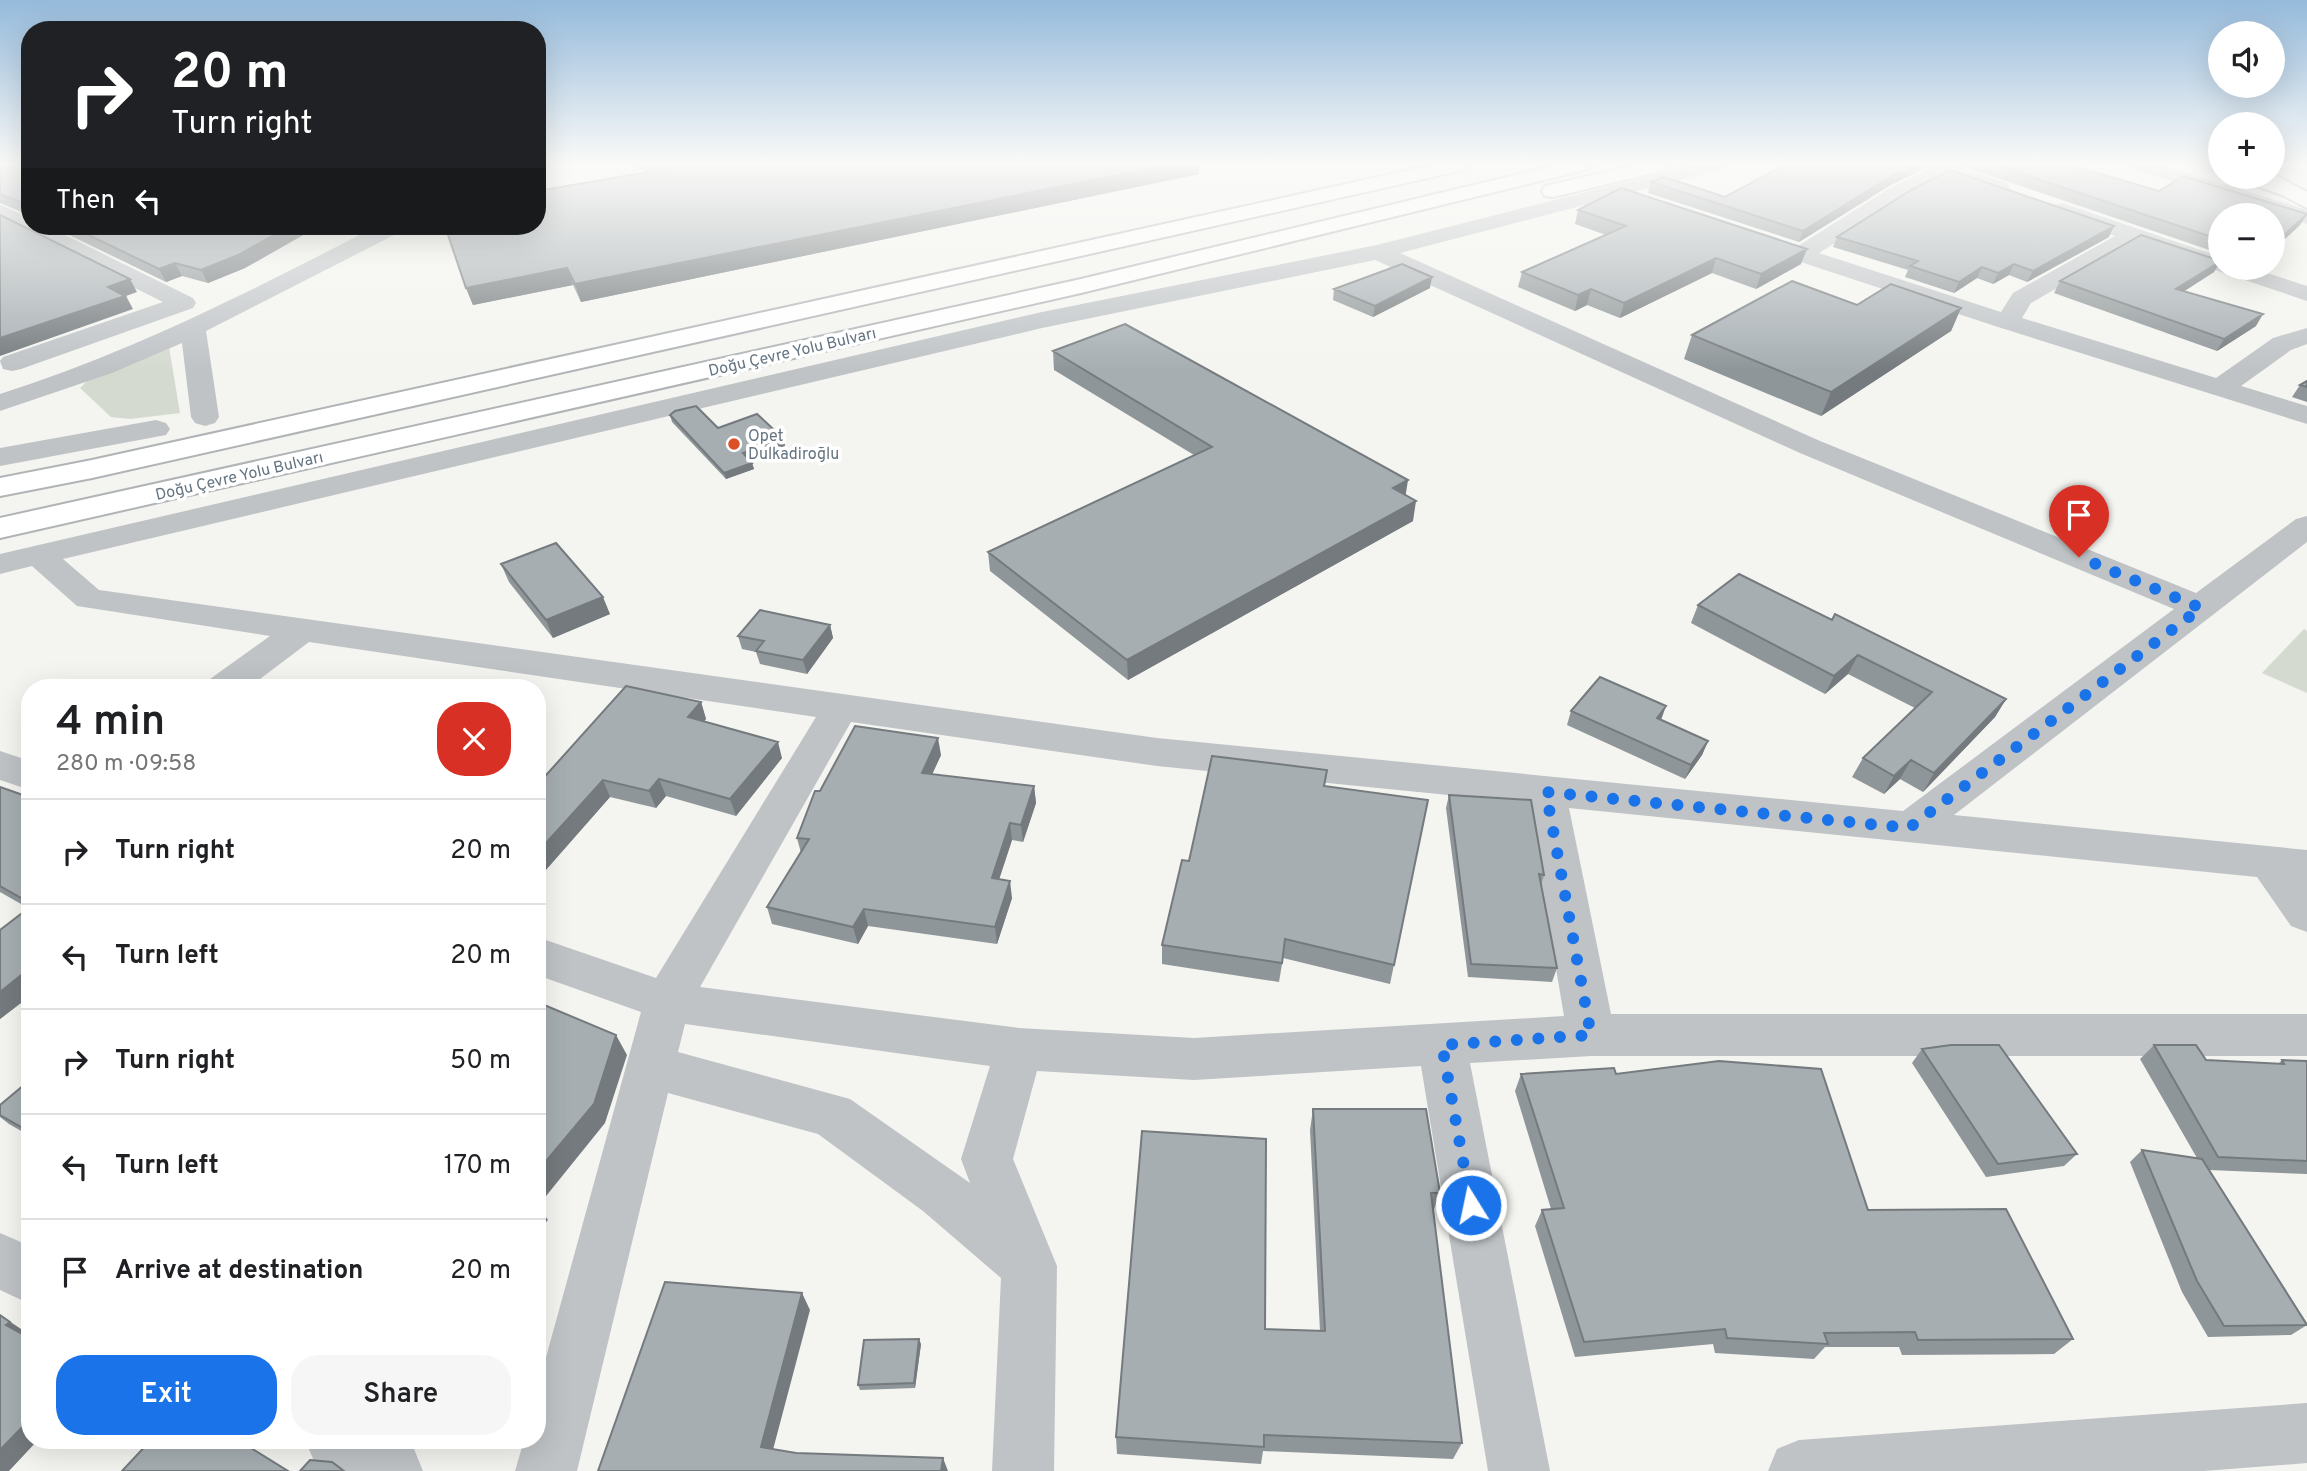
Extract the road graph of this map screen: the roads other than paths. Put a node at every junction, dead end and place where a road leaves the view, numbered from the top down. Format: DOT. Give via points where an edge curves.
graph roads {
  1 [pos="1055,234"];
  2 [pos="1150,234"];
  3 [pos="1298,234"];
  4 [pos="1379,234"];
  5 [pos="1449,234"];
  6 [pos="1740,234"];
  7 [pos="1834,234"];
  8 [pos="2129,234"];
  9 [pos="47,235"];
  10 [pos="377,235"];
  11 [pos="2133,235"];
  12 [pos="1320,248"];
  13 [pos="1378,252"];
  14 [pos="1801,254"];
  15 [pos="2208,261"];
  16 [pos="2265,280"];
  17 [pos="1081,286"];
  18 [pos="2307,294"];
  19 [pos="1042,320"];
  20 [pos="2007,322"];
  21 [pos="194,328"];
  22 [pos="2307,336"];
  23 [pos="545,344"];
  24 [pos="6,360"];
  25 [pos="2220,388"];
  26 [pos="0,403"];
  27 [pos="217,415"];
  28 [pos="2307,415"];
  29 [pos="55,417"];
  30 [pos="156,429"];
  31 [pos="0,457"];
  32 [pos="53,477"];
  33 [pos="0,487"];
  34 [pos="2307,526"];
  35 [pos="0,528"];
  36 [pos="38,555"];
  37 [pos="0,564"];
  38 [pos="2201,608"];
  39 [pos="303,629"];
  40 [pos="235,679"];
  41 [pos="839,708"];
  42 [pos="1546,792"];
  43 [pos="1909,828"];
  44 [pos="2288,864"];
  45 [pos="2307,914"];
  46 [pos="546,959"];
  47 [pos="667,1002"];
  48 [pos="1591,1035"];
  49 [pos="2307,1035"];
  50 [pos="1442,1045"];
  51 [pos="1019,1049"];
  52 [pos="652,1067"];
  53 [pos="0,1260"];
  54 [pos="1029,1266"];
  55 [pos="21,1271"];
  56 [pos="2307,1433"];
  57 [pos="352,1449"];
  58 [pos="392,1471"];
  59 [pos="546,1471"];
  60 [pos="1023,1471"];
  61 [pos="1519,1471"];
  62 [pos="1799,1471"];
  1 -- 23 [label="main road"];
  2 -- 32 [label="main road, Doğu Çevre Yolu Bulvarı"];
  3 -- 17 [label="main road, Doğu Çevre Yolu Bulvarı"];
  4 -- 12 [label="main road"];
  5 -- 13 [label="street"];
  6 -- 14 [label="street"];
  7 -- 14 [label="street"];
  8 -- 11 [label="street"];
  9 -- 24 [label="street" via="184,303"];
  10 -- 21 [label="street"];
  11 -- 15 [label="street"];
  11 -- 20 [label="street" via="2022,298"];
  12 -- 17 [label="main road"];
  12 -- 19 [label="street"];
  13 -- 19 [label="street"];
  13 -- 38 [label="street" via="1810,447"];
  14 -- 20 [label="street"];
  16 -- 18 [label="street"];
  17 -- 35 [label="main road, Doğu Çevre Yolu Bulvarı"];
  19 -- 36 [label="street"];
  20 -- 25 [label="street"];
  21 -- 27 [label="street"];
  21 -- 29 [label="street"];
  22 -- 25 [label="street" via="2282,344"];
  24 -- 29 [label="street"];
  25 -- 28 [label="street"];
  26 -- 29 [label="street"];
  27 -- 30 [label="main road"];
  29 -- 30 [label="street"];
  29 -- 31 [label="street"];
  29 -- 32 [label="street"];
  30 -- 32 [label="main road" via="114,444"];
  32 -- 33 [label="main road, Doğu Çevre Yolu Bulvarı"];
  34 -- 38 [label="street"];
  36 -- 37 [label="street"];
  36 -- 39 [label="street" via="89,599"];
  38 -- 43 [label="street"];
  39 -- 40 [label="street"];
  39 -- 41 [label="street"];
  41 -- 42 [label="street" via="1157,752"];
  41 -- 47 [label="street"];
  42 -- 43 [label="street"];
  42 -- 48 [label="street"];
  43 -- 44 [label="street"];
  44 -- 45 [label="street"];
  46 -- 47 [label="street"];
  47 -- 51 [label="street"];
  47 -- 52 [label="street"];
  48 -- 49 [label="street"];
  48 -- 50 [label="street"];
  50 -- 51 [label="street" via="1194,1059"];
  50 -- 61 [label="street"];
  51 -- 54 [label="street" via="987,1159"];
  52 -- 54 [label="street" via="832,1115 942,1193"];
  52 -- 59 [label="street"];
  53 -- 55 [label="street"];
  54 -- 60 [label="street"];
  56 -- 62 [label="street"];
  57 -- 58 [label="street"];
}
